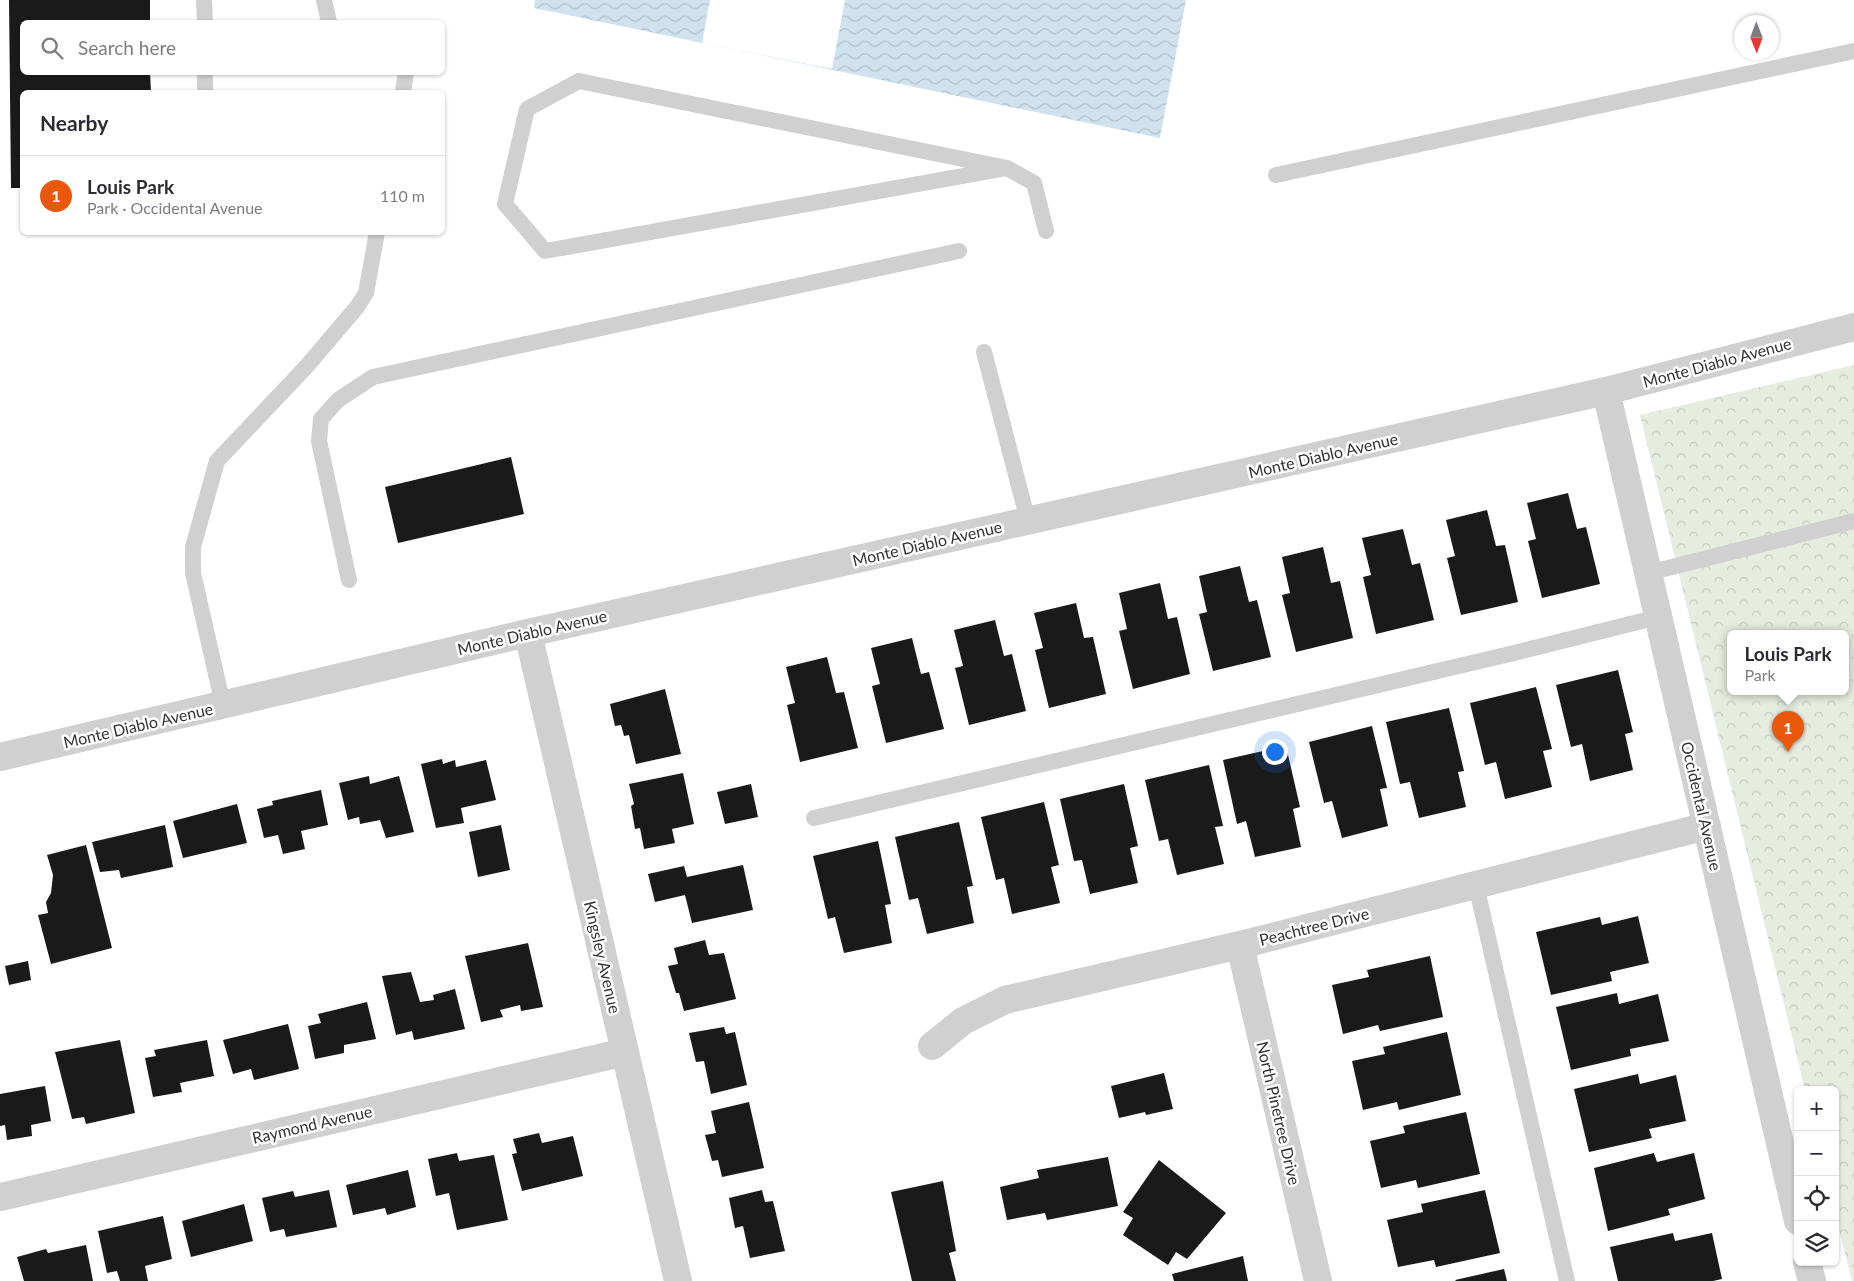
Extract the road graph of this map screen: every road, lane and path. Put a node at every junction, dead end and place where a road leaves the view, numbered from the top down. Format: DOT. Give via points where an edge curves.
graph roads {
  1 [pos="204,0"];
  2 [pos="324,0"];
  3 [pos="204,20"];
  4 [pos="329,20"];
  5 [pos="1854,50"];
  6 [pos="205,75"];
  7 [pos="406,75"];
  8 [pos="205,90"];
  9 [pos="403,90"];
  10 [pos="1007,168"];
  11 [pos="1276,175"];
  12 [pos="1046,230"];
  13 [pos="376,235"];
  14 [pos="959,252"];
  15 [pos="1854,327"];
  16 [pos="984,352"];
  17 [pos="1606,391"];
  18 [pos="1028,521"];
  19 [pos="1854,521"];
  20 [pos="1648,573"];
  21 [pos="349,580"];
  22 [pos="1658,616"];
  23 [pos="528,633"];
  24 [pos="223,705"];
  25 [pos="0,758"];
  26 [pos="814,818"];
  27 [pos="1707,826"];
  28 [pos="1476,885"];
  29 [pos="1240,946"];
  30 [pos="932,1046"];
  31 [pos="625,1052"];
  32 [pos="0,1197"];
  33 [pos="1794,1203"];
  34 [pos="1808,1266"];
  35 [pos="678,1281"];
  36 [pos="1318,1281"];
  37 [pos="1566,1281"];
  38 [pos="1812,1281"];
  1 -- 3 [label="lane"];
  2 -- 4 [label="lane"];
  5 -- 11 [label="lane"];
  6 -- 8 [label="lane"];
  7 -- 9 [label="lane"];
  10 -- 10 [label="lane" via="578,82 527,109 505,204 545,250"];
  10 -- 12 [label="lane" via="1034,183"];
  13 -- 24 [label="lane" via="366,294 357,307 217,462 193,547 193,573"];
  14 -- 21 [label="lane" via="373,377 338,400 321,419 319,441"];
  15 -- 17 [label="street, Monte Diablo Avenue"];
  16 -- 18 [label="lane"];
  17 -- 18 [label="street, Monte Diablo Avenue"];
  17 -- 20 [label="street, Occidental Avenue"];
  18 -- 23 [label="street, Monte Diablo Avenue"];
  19 -- 20 [label="lane"];
  20 -- 22 [label="street, Occidental Avenue"];
  22 -- 26 [label="lane"];
  22 -- 27 [label="street, Occidental Avenue"];
  23 -- 24 [label="street, Monte Diablo Avenue"];
  23 -- 31 [label="street, Kingsley Avenue"];
  24 -- 25 [label="street, Monte Diablo Avenue"];
  27 -- 28 [label="street, Peachtree Drive"];
  27 -- 33 [label="street, Occidental Avenue"];
  28 -- 29 [label="street, Peachtree Drive"];
  28 -- 37 [label="lane"];
  29 -- 30 [label="street, Peachtree Drive" via="1005,1000 963,1021"];
  29 -- 36 [label="street, North Pinetree Drive"];
  31 -- 32 [label="street, Raymond Avenue"];
  31 -- 35 [label="street, Kingsley Avenue"];
  34 -- 38 [label="street"];
}
